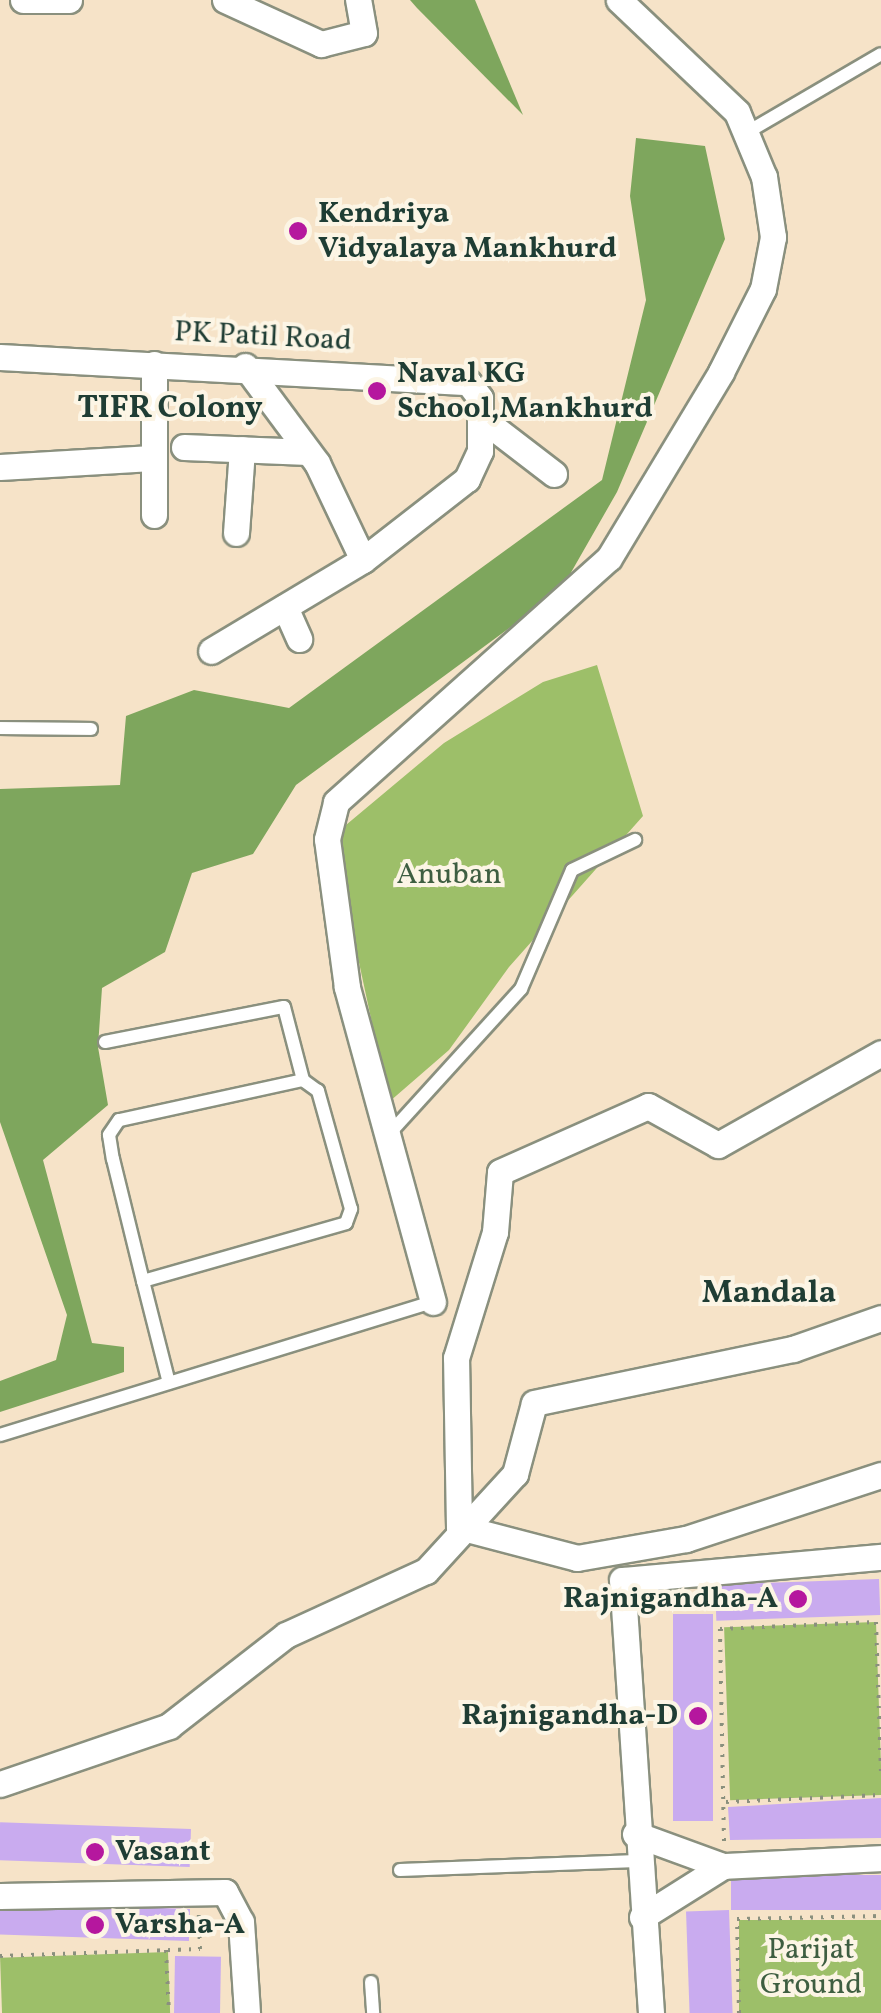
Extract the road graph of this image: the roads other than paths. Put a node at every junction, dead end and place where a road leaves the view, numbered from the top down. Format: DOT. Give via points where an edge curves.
graph roads {
  1 [pos="23,0"];
  2 [pos="69,0"];
  3 [pos="226,0"];
  4 [pos="358,0"];
  5 [pos="619,0"];
  6 [pos="881,54"];
  7 [pos="746,133"];
  8 [pos="0,356"];
  9 [pos="154,364"];
  10 [pos="245,366"];
  11 [pos="485,420"];
  12 [pos="184,446"];
  13 [pos="242,449"];
  14 [pos="308,452"];
  15 [pos="152,458"];
  16 [pos="0,466"];
  17 [pos="554,474"];
  18 [pos="154,515"];
  19 [pos="236,533"];
  20 [pos="363,560"];
  21 [pos="285,607"];
  22 [pos="299,639"];
  23 [pos="211,652"];
  24 [pos="0,728"];
  25 [pos="91,730"];
  26 [pos="635,840"];
  27 [pos="105,1042"];
  28 [pos="881,1053"];
  29 [pos="304,1080"];
  30 [pos="384,1140"];
  31 [pos="144,1281"];
  32 [pos="433,1302"];
  33 [pos="881,1318"];
  34 [pos="169,1383"];
  35 [pos="0,1435"];
  36 [pos="881,1475"];
  37 [pos="458,1527"];
  38 [pos="881,1557"];
  39 [pos="0,1784"];
  40 [pos="635,1834"];
  41 [pos="881,1858"];
  42 [pos="636,1861"];
  43 [pos="723,1866"];
  44 [pos="400,1870"];
  45 [pos="0,1896"];
  46 [pos="642,1917"];
  47 [pos="371,1982"];
  48 [pos="247,2013"];
  49 [pos="373,2013"];
  50 [pos="651,2013"];
  1 -- 2 [label="street"];
  3 -- 4 [label="street" via="321,44 364,32"];
  5 -- 7 [label="street" via="737,112"];
  6 -- 7 [label="lane"];
  7 -- 30 [label="street" via="773,237 763,290 644,508 578,595 369,764 336,802 329,867"];
  8 -- 9 [label="street, PK Patil Road"];
  9 -- 10 [label="street, PK Patil Road"];
  9 -- 15 [label="street"];
  10 -- 11 [label="street, PK Patil Road" via="468,382"];
  10 -- 14 [label="street"];
  11 -- 17 [label="street"];
  11 -- 20 [label="street" via="467,479"];
  12 -- 13 [label="street"];
  13 -- 14 [label="street"];
  13 -- 19 [label="street"];
  14 -- 20 [label="street"];
  15 -- 16 [label="street"];
  15 -- 18 [label="street"];
  20 -- 21 [label="street"];
  21 -- 22 [label="street"];
  21 -- 23 [label="street"];
  24 -- 25 [label="lane"];
  26 -- 30 [label="lane" via="572,870 521,989"];
  27 -- 29 [label="lane" via="284,1007"];
  28 -- 37 [label="street" via="718,1145 648,1106 500,1172 495,1232 456,1358"];
  29 -- 31 [label="lane" via="120,1120 109,1135"];
  29 -- 31 [label="lane" via="318,1091 351,1209 346,1223"];
  30 -- 32 [label="street"];
  31 -- 34 [label="lane"];
  32 -- 34 [label="lane"];
  33 -- 37 [label="street" via="792,1349 534,1403 515,1474"];
  34 -- 35 [label="lane"];
  36 -- 37 [label="street" via="686,1538 576,1558"];
  37 -- 39 [label="street" via="426,1572 286,1636 169,1726"];
  38 -- 40 [label="street" via="622,1580"];
  40 -- 42 [label="street"];
  40 -- 43 [label="street"];
  41 -- 43 [label="street"];
  42 -- 44 [label="lane"];
  42 -- 46 [label="street"];
  43 -- 46 [label="street"];
  45 -- 48 [label="street" via="225,1892 241,1922"];
  46 -- 50 [label="street"];
  47 -- 49 [label="lane"];
}
